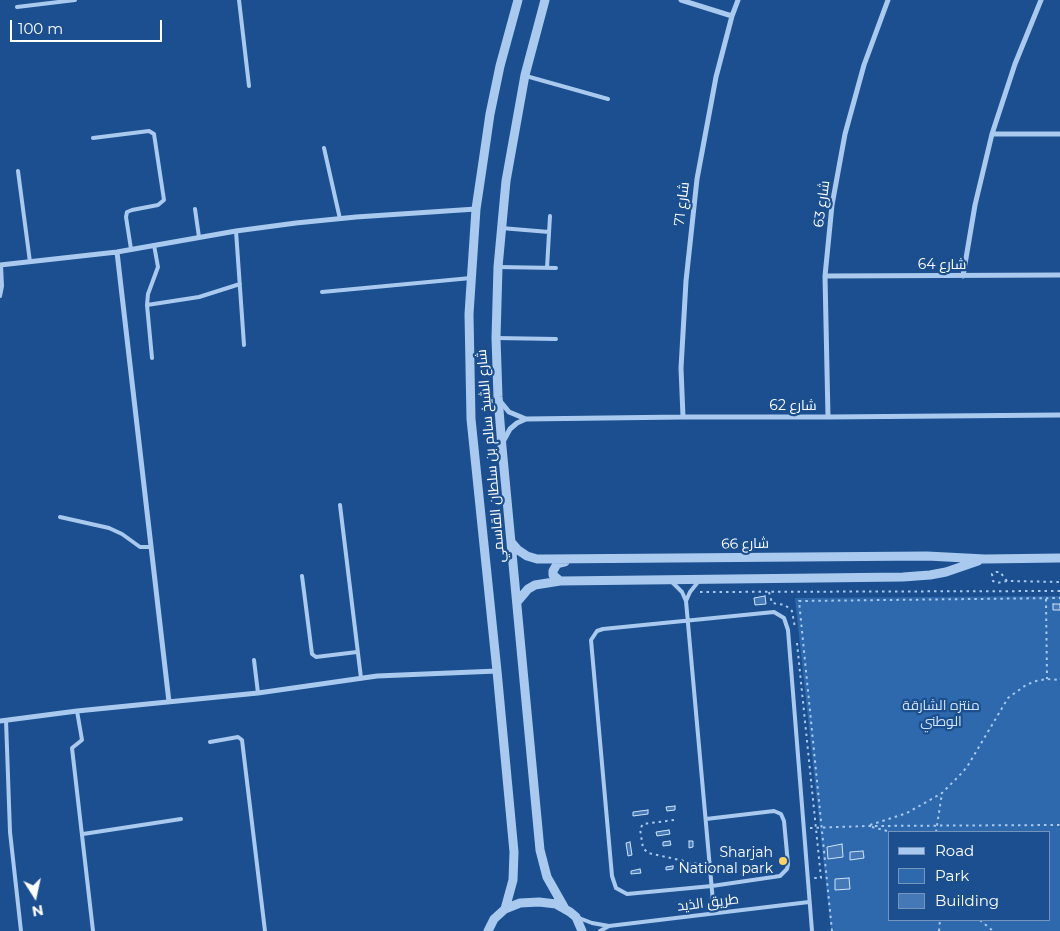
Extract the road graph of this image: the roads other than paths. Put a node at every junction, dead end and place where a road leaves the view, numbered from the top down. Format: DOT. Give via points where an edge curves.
graph roads {
  1 [pos="75,0"];
  2 [pos="239,0"];
  3 [pos="518,0"];
  4 [pos="545,0"];
  5 [pos="681,0"];
  6 [pos="738,0"];
  7 [pos="888,0"];
  8 [pos="1041,0"];
  9 [pos="16,7"];
  10 [pos="732,16"];
  11 [pos="525,75"];
  12 [pos="249,86"];
  13 [pos="608,99"];
  14 [pos="992,134"];
  15 [pos="1060,134"];
  16 [pos="93,138"];
  17 [pos="324,148"];
  18 [pos="18,171"];
  19 [pos="195,209"];
  20 [pos="476,210"];
  21 [pos="550,216"];
  22 [pos="340,219"];
  23 [pos="501,228"];
  24 [pos="236,232"];
  25 [pos="549,232"];
  26 [pos="199,238"];
  27 [pos="154,245"];
  28 [pos="131,249"];
  29 [pos="117,252"];
  30 [pos="30,262"];
  31 [pos="0,265"];
  32 [pos="498,267"];
  33 [pos="547,268"];
  34 [pos="556,268"];
  35 [pos="825,276"];
  36 [pos="963,276"];
  37 [pos="1060,276"];
  38 [pos="471,278"];
  39 [pos="240,284"];
  40 [pos="322,292"];
  41 [pos="0,296"];
  42 [pos="146,306"];
  43 [pos="496,338"];
  44 [pos="556,339"];
  45 [pos="244,345"];
  46 [pos="152,358"];
  47 [pos="498,397"];
  48 [pos="1060,415"];
  49 [pos="683,416"];
  50 [pos="828,418"];
  51 [pos="526,419"];
  52 [pos="502,447"];
  53 [pos="340,505"];
  54 [pos="60,517"];
  55 [pos="511,541"];
  56 [pos="151,547"];
  57 [pos="927,556"];
  58 [pos="1060,558"];
  59 [pos="985,559"];
  60 [pos="580,560"];
  61 [pos="930,575"];
  62 [pos="302,576"];
  63 [pos="670,579"];
  64 [pos="701,579"];
  65 [pos="560,581"];
  66 [pos="686,601"];
  67 [pos="517,602"];
  68 [pos="688,620"];
  69 [pos="358,652"];
  70 [pos="254,660"];
  71 [pos="497,671"];
  72 [pos="360,678"];
  73 [pos="258,693"];
  74 [pos="169,702"];
  75 [pos="77,711"];
  76 [pos="3,720"];
  77 [pos="210,742"];
  78 [pos="0,758"];
  79 [pos="6,758"];
  80 [pos="181,819"];
  81 [pos="706,819"];
  82 [pos="83,834"];
  83 [pos="712,886"];
  84 [pos="809,902"];
  85 [pos="564,907"];
  86 [pos="505,909"];
  87 [pos="714,913"];
  88 [pos="576,917"];
  89 [pos="609,926"];
  90 [pos="21,931"];
  91 [pos="93,931"];
  92 [pos="265,931"];
  93 [pos="488,931"];
  94 [pos="582,931"];
  95 [pos="600,931"];
  96 [pos="812,931"];
  1 -- 9 [label="lane"];
  2 -- 12 [label="lane"];
  3 -- 20 [label="street, شارع الشيخ سالم بن سلطان القاسمي" via="490,114"];
  4 -- 11 [label="street, شارع الشيخ سالم بن سلطان القاسمي"];
  5 -- 10 [label="street"];
  6 -- 10 [label="street, شارع 71"];
  7 -- 35 [label="street, شارع 63" via="864,65 845,134 832,205"];
  8 -- 14 [label="street"];
  10 -- 49 [label="street, شارع 71" via="696,179 682,368"];
  11 -- 13 [label="lane"];
  11 -- 23 [label="street, شارع الشيخ سالم بن سلطان القاسمي"];
  14 -- 15 [label="street"];
  14 -- 36 [label="street" via="975,204"];
  16 -- 28 [label="lane" via="149,131 154,134 164,200 158,205 127,212"];
  17 -- 22 [label="lane"];
  18 -- 30 [label="lane"];
  19 -- 26 [label="lane"];
  20 -- 22 [label="street"];
  20 -- 38 [label="street, شارع الشيخ سالم بن سلطان القاسمي"];
  21 -- 25 [label="lane"];
  22 -- 24 [label="street"];
  23 -- 25 [label="lane"];
  23 -- 32 [label="street, شارع الشيخ سالم بن سلطان القاسمي"];
  24 -- 26 [label="street"];
  24 -- 39 [label="lane"];
  25 -- 33 [label="lane"];
  26 -- 27 [label="street"];
  27 -- 28 [label="street"];
  27 -- 42 [label="lane" via="158,267"];
  28 -- 29 [label="street"];
  29 -- 30 [label="street"];
  29 -- 56 [label="street"];
  30 -- 31 [label="street"];
  31 -- 41 [label="lane"];
  32 -- 33 [label="lane"];
  32 -- 43 [label="street, شارع الشيخ سالم بن سلطان القاسمي"];
  33 -- 34 [label="lane"];
  35 -- 36 [label="street, شارع 64"];
  35 -- 50 [label="street, شارع 63"];
  36 -- 37 [label="street, شارع 64"];
  38 -- 40 [label="lane"];
  38 -- 71 [label="street, شارع الشيخ سالم بن سلطان القاسمي" via="469,367 472,419"];
  39 -- 42 [label="lane" via="199,297"];
  39 -- 45 [label="lane"];
  42 -- 46 [label="lane"];
  43 -- 44 [label="lane"];
  43 -- 47 [label="street, شارع الشيخ سالم بن سلطان القاسمي"];
  47 -- 51 [label="street" via="509,412"];
  47 -- 52 [label="street, شارع الشيخ سالم بن سلطان القاسمي"];
  48 -- 50 [label="street, شارع 62"];
  49 -- 50 [label="street, شارع 62"];
  49 -- 51 [label="street, شارع 62"];
  51 -- 52 [label="street" via="510,429"];
  52 -- 55 [label="street, شارع الشيخ سالم بن سلطان القاسمي"];
  53 -- 69 [label="lane"];
  54 -- 56 [label="lane" via="109,528 140,547"];
  55 -- 60 [label="street, شارع 66" via="518,550 537,559"];
  55 -- 67 [label="street, شارع الشيخ سالم بن سلطان القاسمي"];
  56 -- 74 [label="street"];
  57 -- 59 [label="street, شارع 66"];
  57 -- 60 [label="street, شارع 66"];
  57 -- 61 [label="street" via="940,564 940,571"];
  58 -- 59 [label="street, شارع 66"];
  59 -- 61 [label="street, شارع 66"];
  60 -- 65 [label="street" via="561,562 554,567 553,575"];
  61 -- 64 [label="street, شارع 66"];
  62 -- 69 [label="lane" via="312,654 316,657"];
  63 -- 64 [label="street, شارع 66"];
  63 -- 65 [label="street, شارع 66"];
  63 -- 66 [label="lane"];
  64 -- 66 [label="lane"];
  65 -- 67 [label="street, شارع 66" via="535,585"];
  66 -- 68 [label="lane"];
  67 -- 85 [label="street, شارع الشيخ سالم بن سلطان القاسمي" via="540,850 547,877"];
  68 -- 81 [label="lane"];
  68 -- 83 [label="lane" via="603,629 591,640 612,876 616,888 627,894"];
  68 -- 84 [label="lane" via="767,612 784,618 788,630"];
  69 -- 72 [label="lane"];
  70 -- 73 [label="lane"];
  71 -- 72 [label="street"];
  71 -- 86 [label="street, شارع الشيخ سالم بن سلطان القاسمي" via="514,866"];
  72 -- 73 [label="street"];
  73 -- 74 [label="street"];
  74 -- 75 [label="street"];
  75 -- 76 [label="street"];
  75 -- 82 [label="lane" via="82,740 72,748"];
  76 -- 79 [label="lane"];
  77 -- 92 [label="lane" via="238,737 242,740"];
  78 -- 79 [label="lane"];
  79 -- 90 [label="lane"];
  80 -- 82 [label="lane"];
  81 -- 83 [label="lane"];
  81 -- 83 [label="lane" via="774,811 781,814 788,864 784,873 775,877"];
  82 -- 91 [label="lane"];
  83 -- 87 [label="lane"];
  84 -- 87 [label="lane, طريق الذيد"];
  84 -- 96 [label="lane"];
  85 -- 86 [label="street" via="528,902"];
  85 -- 88 [label="street"];
  86 -- 93 [label="street" via="494,919"];
  87 -- 89 [label="lane, طريق الذيد"];
  88 -- 89 [label="lane, طريق الذيد"];
  88 -- 94 [label="street"];
  89 -- 95 [label="lane, طريق الذيد"];
}
